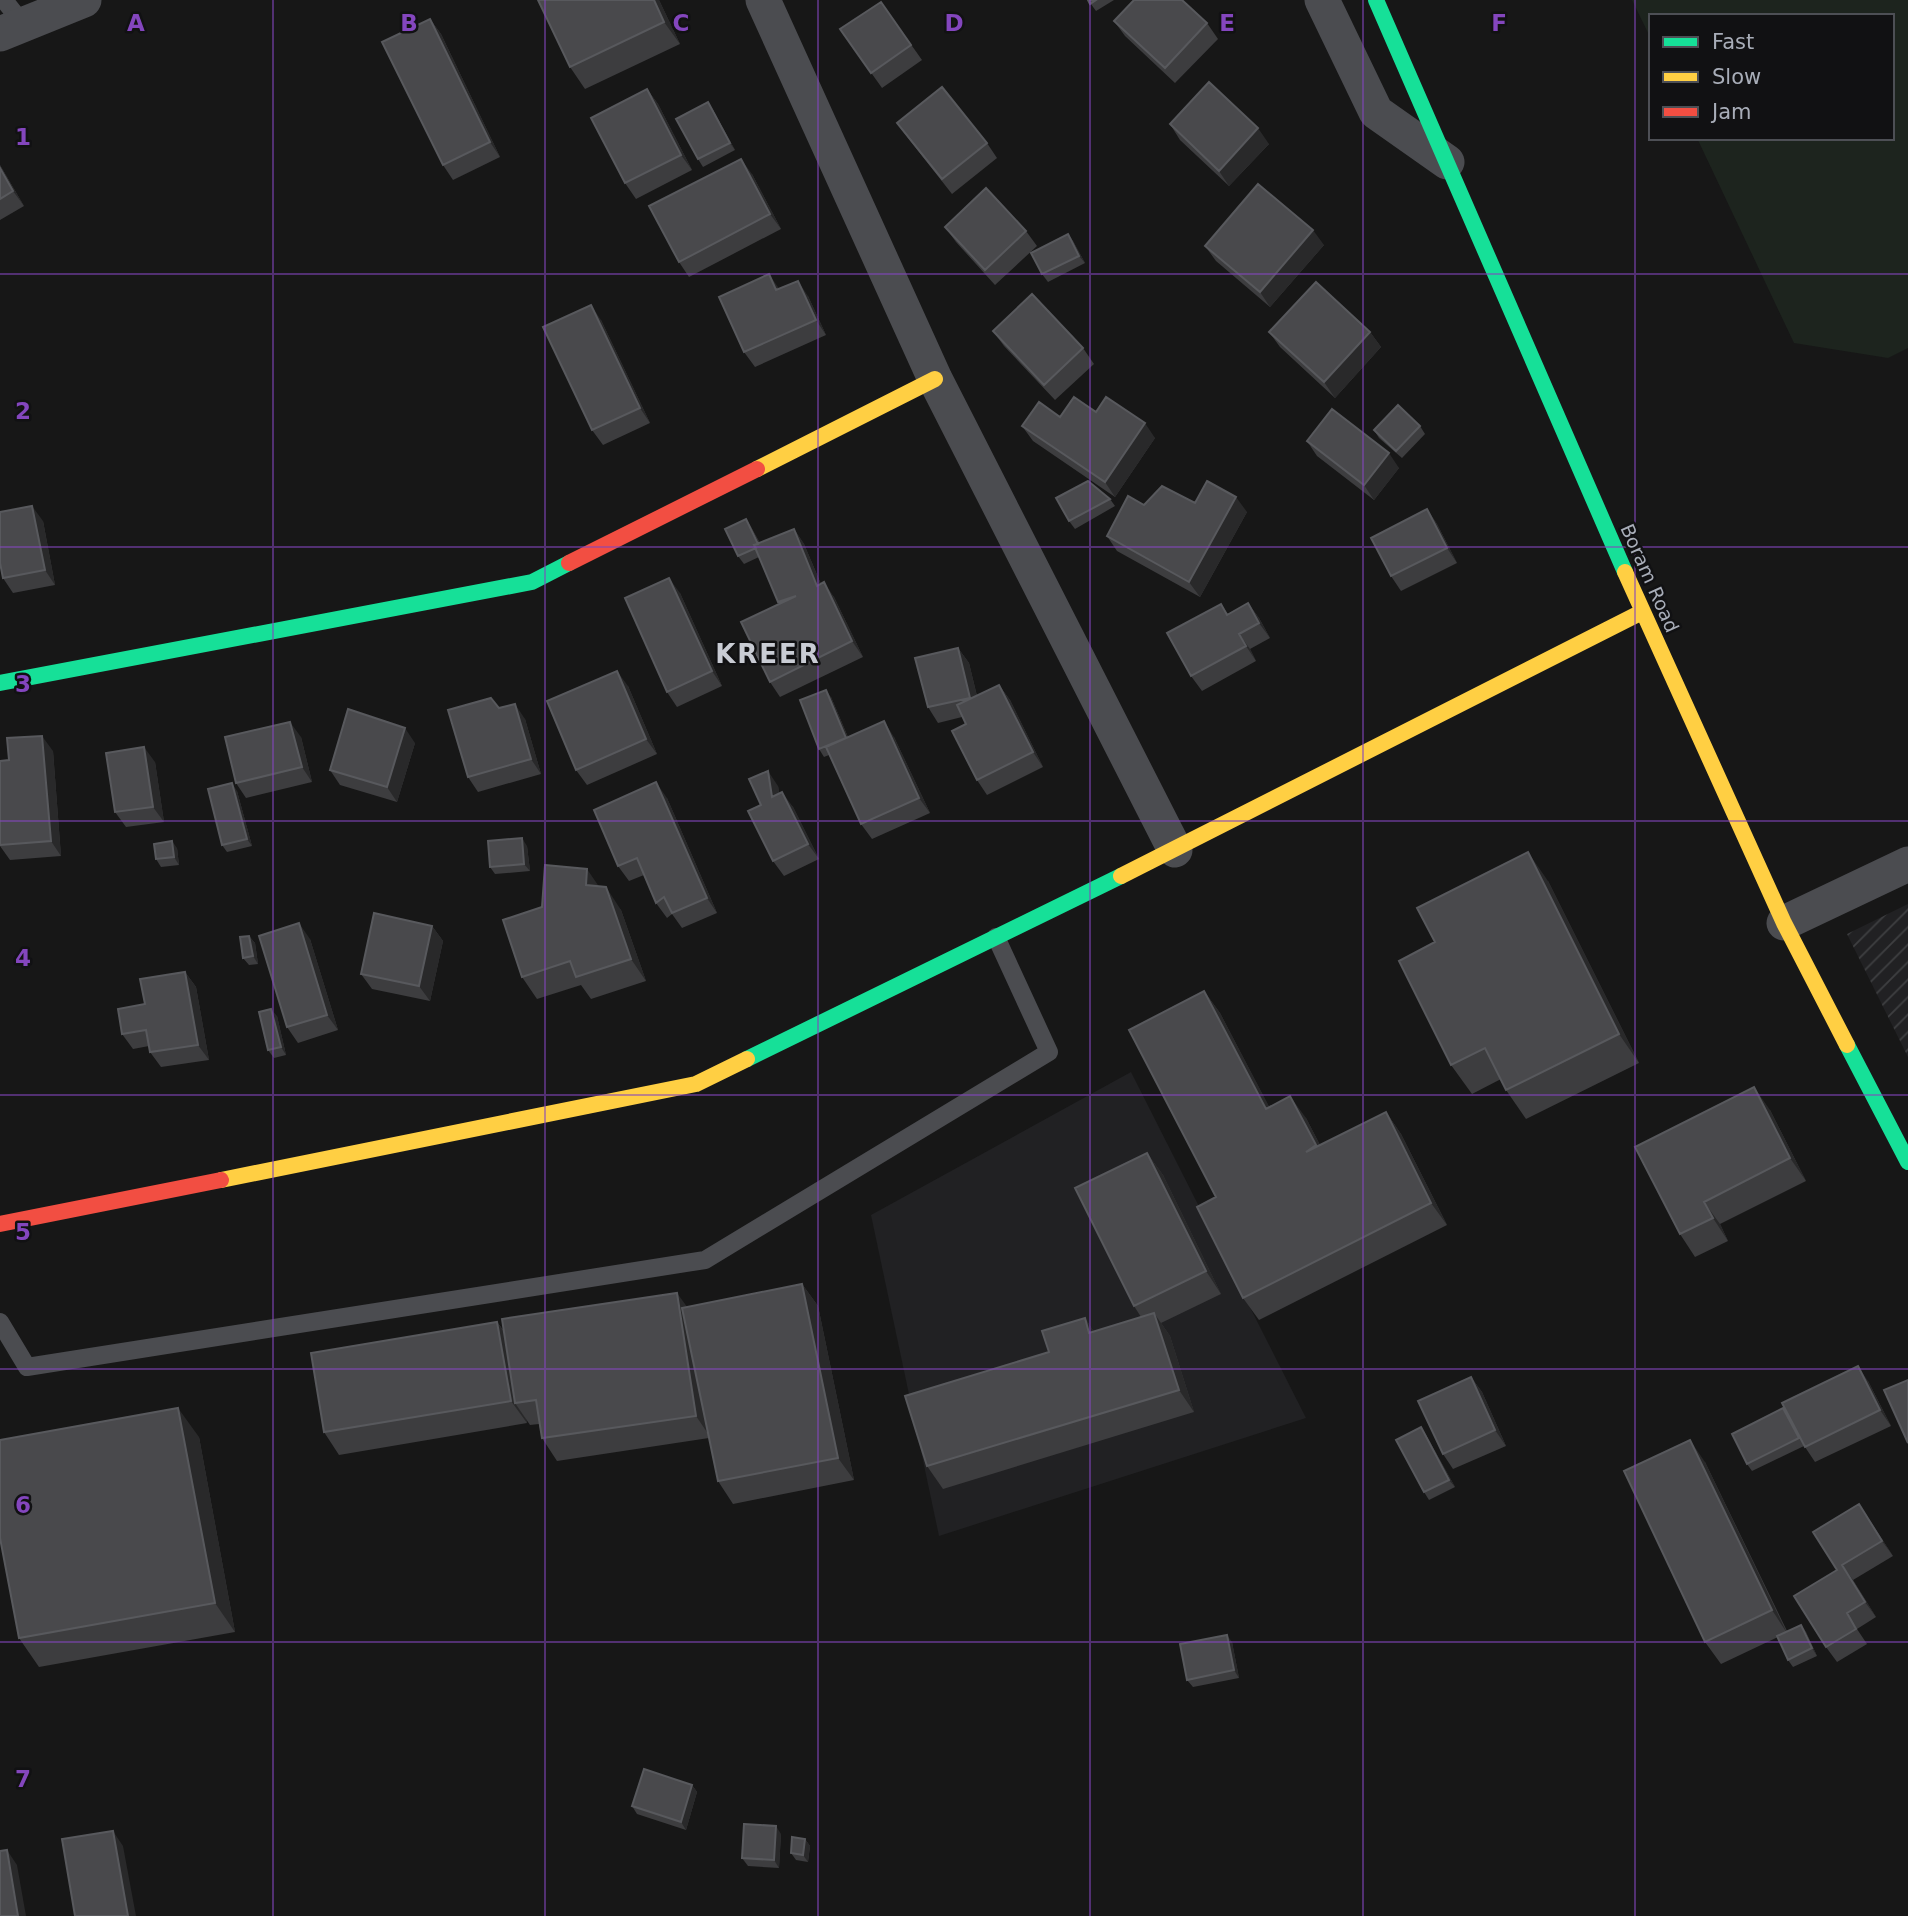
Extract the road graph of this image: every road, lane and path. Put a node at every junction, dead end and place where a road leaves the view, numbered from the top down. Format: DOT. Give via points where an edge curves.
graph roads {
  1 [pos="84,0"];
  2 [pos="763,0"];
  3 [pos="1322,0"];
  4 [pos="1377,0"];
  5 [pos="9,19"];
  6 [pos="1447,162"];
  7 [pos="935,379"];
  8 [pos="1642,612"];
  9 [pos="0,683"];
  10 [pos="1175,850"];
  11 [pos="1908,864"];
  12 [pos="1784,923"];
  13 [pos="996,937"];
  14 [pos="1908,1162"];
  15 [pos="0,1224"];
  16 [pos="0,1322"];
  1 -- 5 [label="street"];
  2 -- 7 [label="street"];
  3 -- 6 [label="street" via="1376,113"];
  4 -- 6 [label="street, Boram Road"];
  6 -- 8 [label="street, Boram Road"];
  7 -- 9 [label="street" via="532,582"];
  7 -- 10 [label="street"];
  8 -- 10 [label="street"];
  8 -- 12 [label="street, Boram Road"];
  10 -- 13 [label="street"];
  11 -- 12 [label="street"];
  12 -- 14 [label="street, Boram Road"];
  13 -- 15 [label="street" via="696,1084"];
  13 -- 16 [label="lane" via="1049,1052 705,1260 27,1367"];
}
